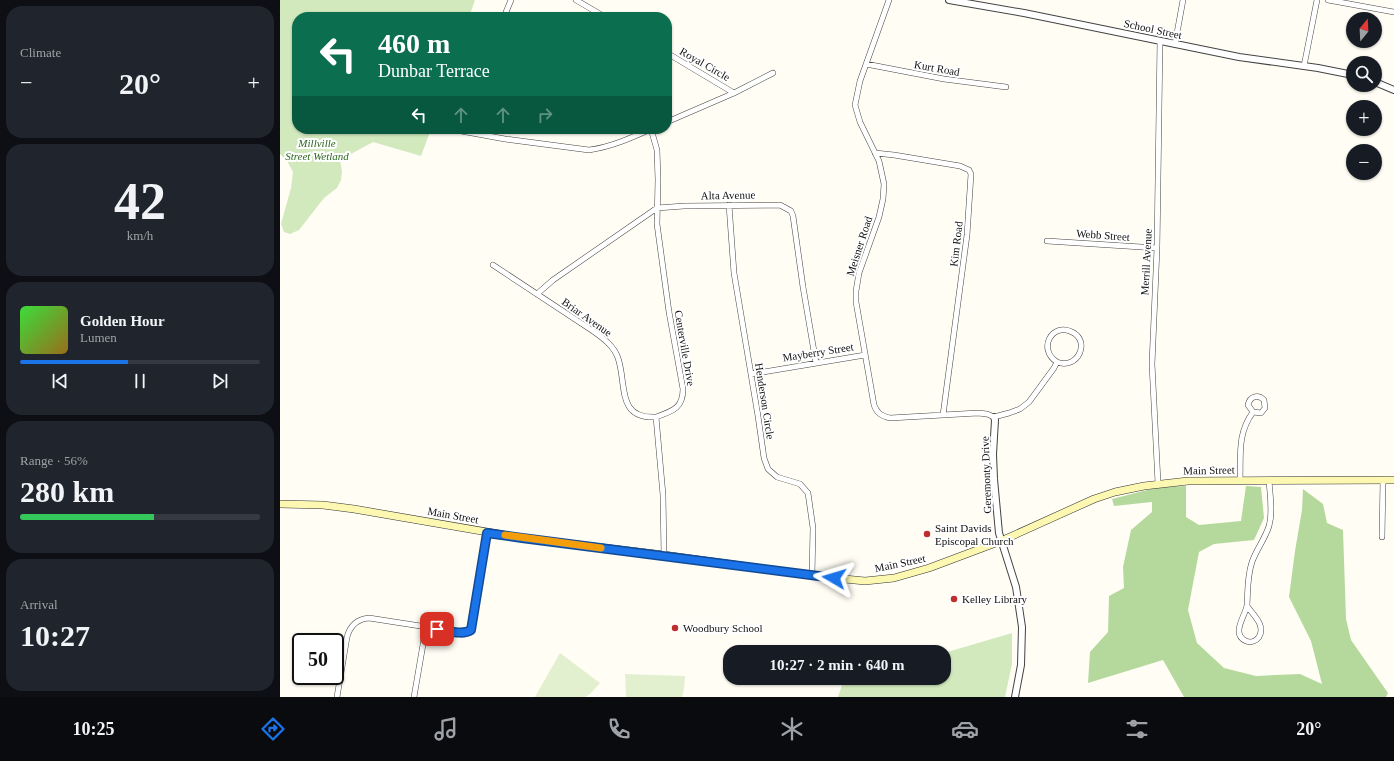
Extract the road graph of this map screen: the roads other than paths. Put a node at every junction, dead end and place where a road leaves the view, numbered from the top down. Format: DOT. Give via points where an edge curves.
graph roads {
  1 [pos="511,0"];
  2 [pos="576,0"];
  3 [pos="889,0"];
  4 [pos="949,0"];
  5 [pos="1183,0"];
  6 [pos="1316,0"];
  7 [pos="1328,0"];
  8 [pos="506,12"];
  9 [pos="596,12"];
  10 [pos="1394,12"];
  11 [pos="1160,41"];
  12 [pos="1175,44"];
  13 [pos="672,56"];
  14 [pos="866,64"];
  15 [pos="1304,66"];
  16 [pos="773,73"];
  17 [pos="1346,74"];
  18 [pos="1382,85"];
  19 [pos="1006,87"];
  20 [pos="1394,90"];
  21 [pos="734,93"];
  22 [pos="672,120"];
  23 [pos="482,134"];
  24 [pos="641,134"];
  25 [pos="652,134"];
  26 [pos="875,153"];
  27 [pos="729,205"];
  28 [pos="657,208"];
  29 [pos="1047,241"];
  30 [pos="1157,248"];
  31 [pos="493,266"];
  32 [pos="537,294"];
  33 [pos="865,355"];
  34 [pos="1057,362"];
  35 [pos="816,363"];
  36 [pos="751,374"];
  37 [pos="1252,412"];
  38 [pos="943,415"];
  39 [pos="656,417"];
  40 [pos="994,417"];
  41 [pos="1269,480"];
  42 [pos="1383,480"];
  43 [pos="1394,480"];
  44 [pos="1240,481"];
  45 [pos="1158,483"];
  46 [pos="280,504"];
  47 [pos="487,533"];
  48 [pos="1382,537"];
  49 [pos="1001,541"];
  50 [pos="664,556"];
  51 [pos="812,575"];
  52 [pos="1247,606"];
  53 [pos="426,627"];
  54 [pos="337,697"];
  55 [pos="414,697"];
  56 [pos="1015,697"];
  1 -- 8 [label="street"];
  2 -- 9 [label="street"];
  3 -- 14 [label="street, Meisner Road"];
  4 -- 11 [label="street, School Street"];
  5 -- 12 [label="street"];
  6 -- 15 [label="street"];
  7 -- 10 [label="street"];
  11 -- 12 [label="street, School Street"];
  11 -- 30 [label="street, Merrill Avenue"];
  12 -- 15 [label="street, School Street" via="1238,57"];
  13 -- 21 [label="street, Royal Circle"];
  14 -- 19 [label="street, Kurt Road" via="944,79"];
  14 -- 26 [label="street, Meisner Road" via="856,93 855,105"];
  15 -- 17 [label="street, School Street"];
  16 -- 21 [label="street, Royal Circle"];
  18 -- 20 [label="street"];
  21 -- 22 [label="street, Royal Circle"];
  23 -- 24 [label="street" via="589,150 624,142"];
  25 -- 28 [label="street, Centerville Drive" via="657,150"];
  26 -- 33 [label="street, Meisner Road" via="881,168 884,190 879,217 859,273 856,291"];
  26 -- 38 [label="street, Kim Road" via="960,166 969,170 971,174 967,235"];
  27 -- 28 [label="street, Alta Avenue"];
  27 -- 35 [label="street, Alta Avenue" via="780,205 786,207 793,216"];
  27 -- 36 [label="street, Henderson Circle" via="734,273"];
  28 -- 32 [label="street" via="553,280"];
  28 -- 39 [label="street, Centerville Drive" via="656,221 666,296 683,389 682,399 677,408"];
  29 -- 30 [label="street, Webb Street"];
  30 -- 45 [label="street, Merrill Avenue" via="1152,364"];
  31 -- 32 [label="street, Briar Avenue"];
  32 -- 39 [label="street, Briar Avenue" via="609,344 618,358 624,394 630,409 639,415"];
  33 -- 35 [label="street, Mayberry Street"];
  33 -- 38 [label="street, Meisner Road" via="874,405 879,414 898,419"];
  34 -- 34 [label="street" via="1048,351 1050,337 1059,330 1073,332 1081,344 1079,355 1068,363"];
  34 -- 40 [label="street" via="1025,406"];
  35 -- 36 [label="street, Mayberry Street"];
  36 -- 51 [label="street, Henderson Circle" via="768,469 777,477 800,484 808,493 813,528"];
  37 -- 44 [label="street" via="1245,423 1242,435"];
  38 -- 40 [label="street, Meisner Road" via="978,413"];
  39 -- 50 [label="street" via="663,500"];
  40 -- 49 [label="street, Geremonty Drive" via="994,479"];
  41 -- 42 [label="main road, Main Street"];
  41 -- 44 [label="main road, Main Street"];
  41 -- 52 [label="street" via="1271,519 1247,581"];
  42 -- 43 [label="main road, Main Street"];
  42 -- 48 [label="street"];
  44 -- 45 [label="main road, Main Street"];
  45 -- 49 [label="main road, Main Street" via="1094,499"];
  46 -- 47 [label="main road, Main Street" via="354,509"];
  47 -- 50 [label="main road, Main Street"];
  47 -- 53 [label="street" via="471,630 462,633"];
  49 -- 51 [label="main road, Main Street" via="894,578 865,581"];
  49 -- 56 [label="street, Geremonty Drive" via="1016,587 1022,627 1021,666"];
  50 -- 51 [label="main road, Main Street"];
  52 -- 52 [label="street" via="1262,628 1259,637 1252,642 1243,639 1239,632"];
  53 -- 54 [label="street" via="369,618 354,624 347,637"];
  53 -- 55 [label="street"];
}
